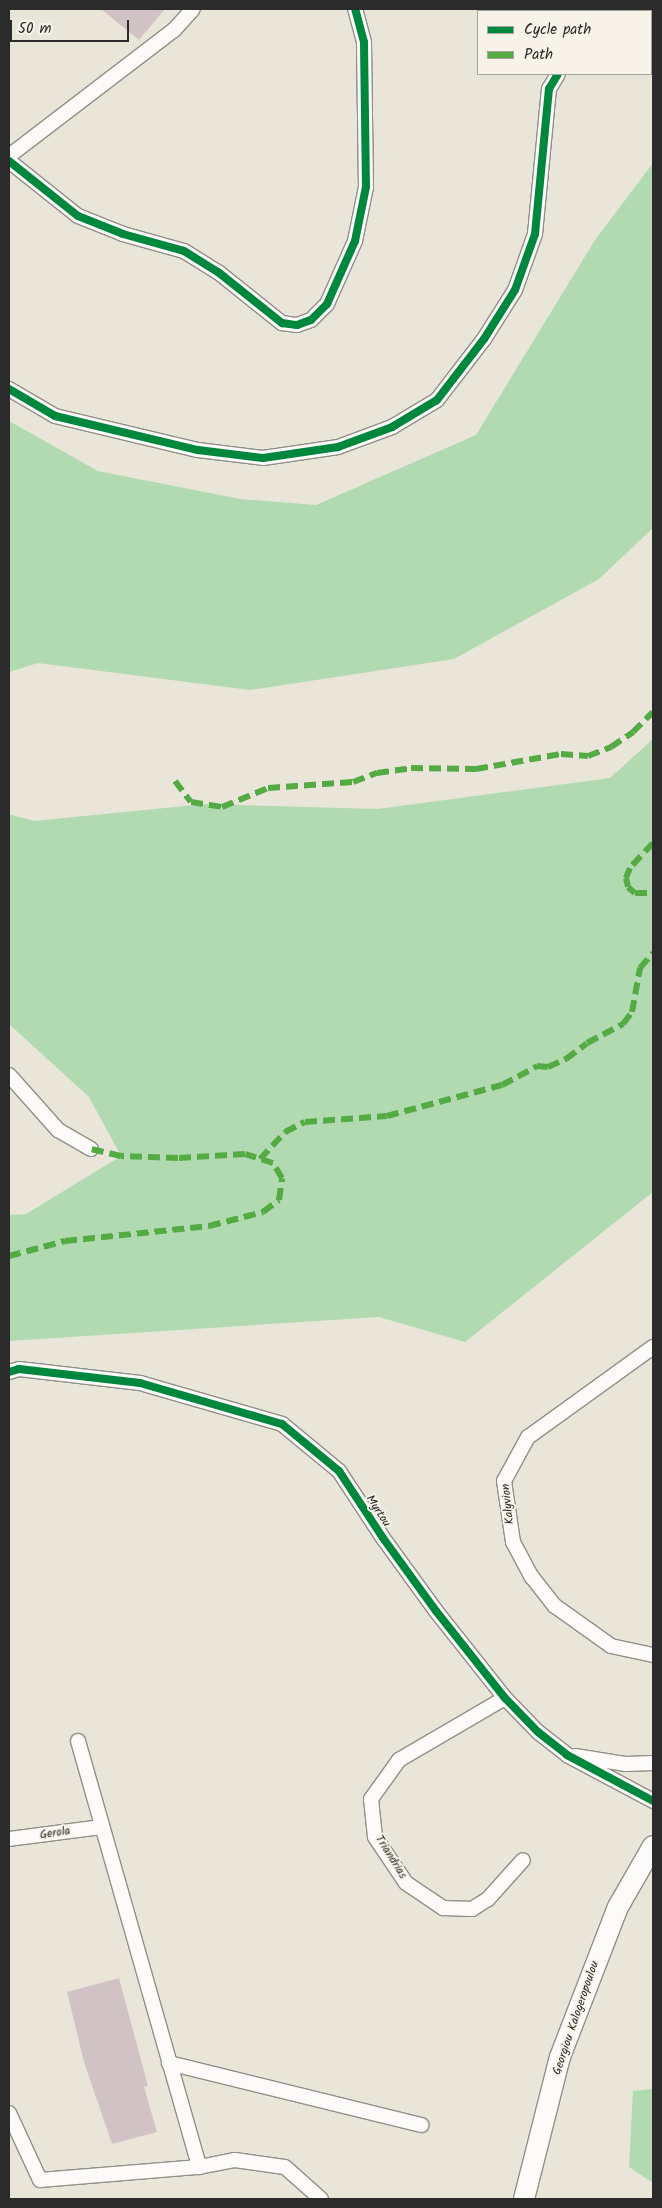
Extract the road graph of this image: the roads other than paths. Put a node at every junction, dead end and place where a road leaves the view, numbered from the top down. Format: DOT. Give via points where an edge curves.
graph roads {
  1 [pos="193,9"];
  2 [pos="355,9"];
  3 [pos="557,75"];
  4 [pos="9,156"];
  5 [pos="9,161"];
  6 [pos="9,389"];
  7 [pos="9,1075"];
  8 [pos="91,1149"];
  9 [pos="653,1346"];
  10 [pos="9,1372"];
  11 [pos="653,1655"];
  12 [pos="505,1698"];
  13 [pos="78,1741"];
  14 [pos="567,1756"];
  15 [pos="653,1763"];
  16 [pos="653,1801"];
  17 [pos="102,1827"];
  18 [pos="9,1839"];
  19 [pos="653,1846"];
  20 [pos="523,1860"];
  21 [pos="169,2063"];
  22 [pos="9,2113"];
  23 [pos="422,2126"];
  24 [pos="199,2167"];
  25 [pos="321,2199"];
  26 [pos="524,2199"];
  1 -- 4 [label="street" via="174,30"];
  2 -- 5 [label="street" via="364,42 366,187 356,242 327,304 311,320 297,325 282,323 218,272 184,251 123,234 78,216"];
  3 -- 6 [label="street" via="549,89 535,234 515,290 484,339 438,400 392,427 338,447 263,458 198,450 55,416"];
  7 -- 8 [label="street" via="58,1130"];
  9 -- 11 [label="street, Kalyvion" via="528,1437 504,1481 513,1542 532,1577 555,1606 611,1646"];
  10 -- 12 [label="street, Myrtou" via="19,1369 140,1383 282,1424 339,1470 383,1538"];
  12 -- 14 [label="street, Myrtou"];
  12 -- 20 [label="street, Triandrias" via="399,1760 371,1799 375,1838 406,1883 443,1908 472,1909 488,1899"];
  13 -- 17 [label="street"];
  14 -- 15 [label="street" via="626,1764"];
  14 -- 16 [label="street, Myrtou"];
  17 -- 18 [label="street, Gerola"];
  17 -- 21 [label="street"];
  19 -- 26 [label="street, Georgiou Kalogeropoulou" via="618,1908 560,2058"];
  21 -- 23 [label="street"];
  21 -- 24 [label="street"];
  22 -- 24 [label="street" via="40,2180"];
  24 -- 25 [label="street" via="234,2160 285,2167"];
}
